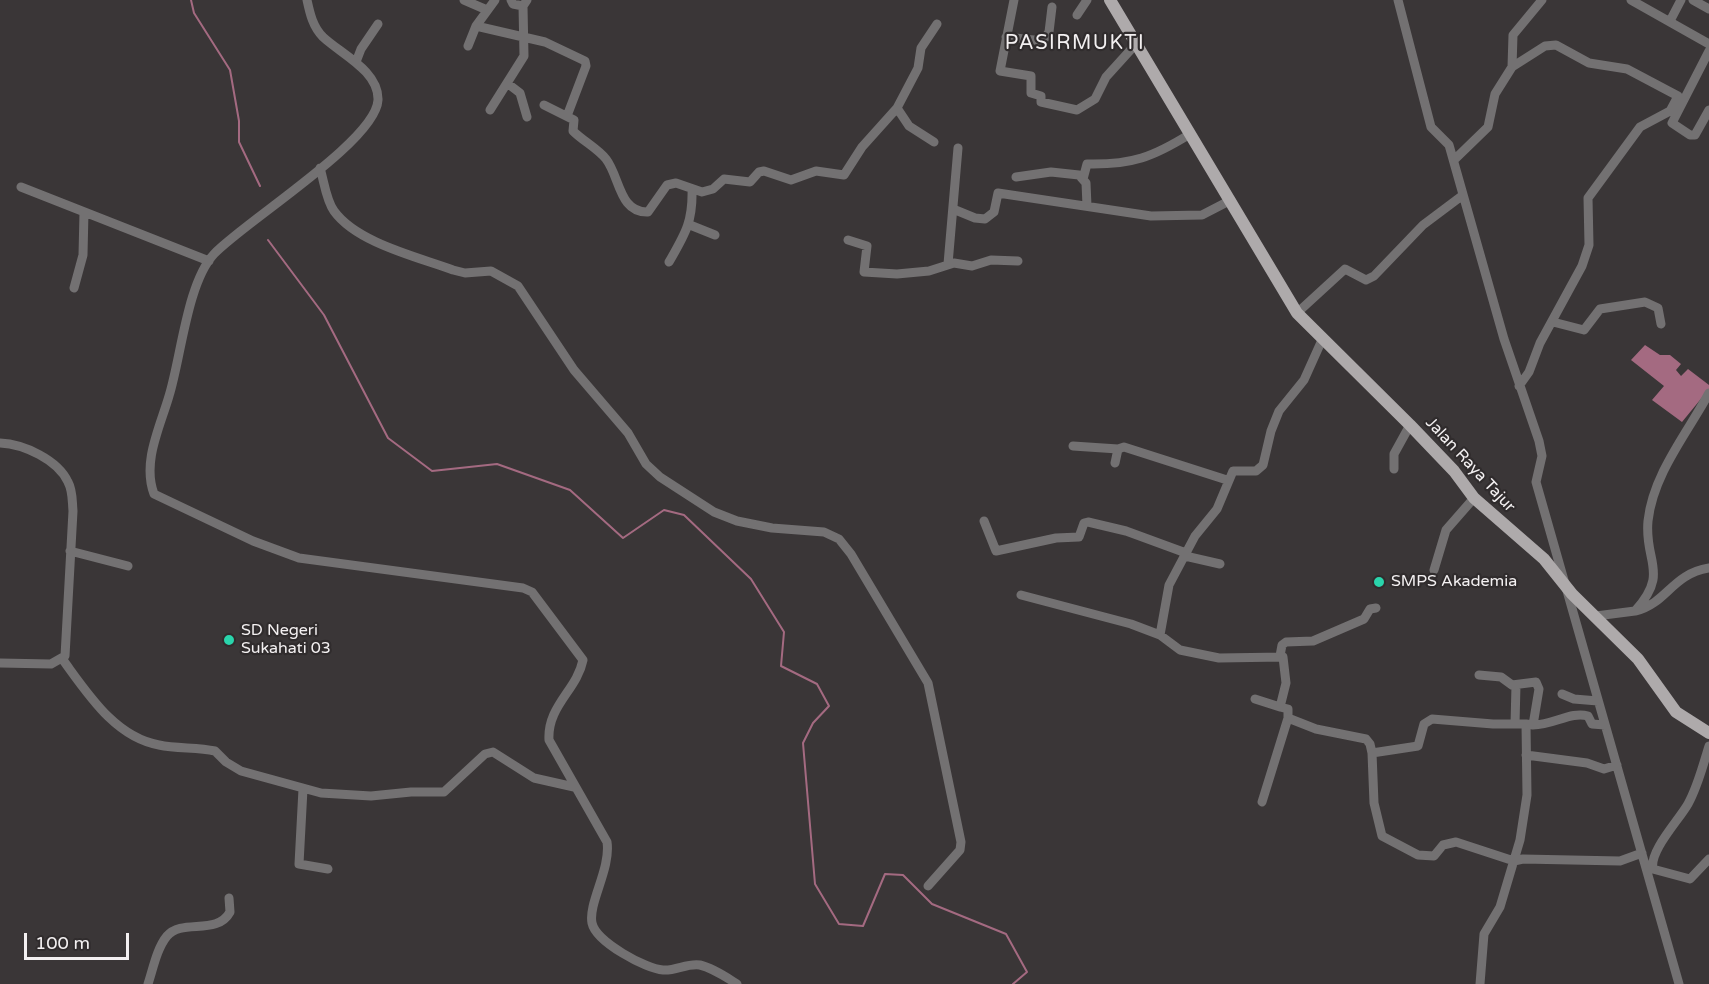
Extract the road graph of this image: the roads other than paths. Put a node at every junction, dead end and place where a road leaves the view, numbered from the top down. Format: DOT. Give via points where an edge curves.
graph roads {
  1 [pos="307,0"];
  2 [pos="464,0"];
  3 [pos="495,0"];
  4 [pos="510,0"];
  5 [pos="1014,0"];
  6 [pos="1087,0"];
  7 [pos="1110,0"];
  8 [pos="1398,0"];
  9 [pos="1542,0"];
  10 [pos="1631,0"];
  11 [pos="1681,0"];
  12 [pos="1693,0"];
  13 [pos="525,3"];
  14 [pos="1052,7"];
  15 [pos="1709,9"];
  16 [pos="487,10"];
  17 [pos="1077,15"];
  18 [pos="1670,21"];
  19 [pos="378,24"];
  20 [pos="937,24"];
  21 [pos="476,26"];
  22 [pos="523,36"];
  23 [pos="1006,37"];
  24 [pos="1709,44"];
  25 [pos="1135,45"];
  26 [pos="468,46"];
  27 [pos="1709,51"];
  28 [pos="356,62"];
  29 [pos="1512,67"];
  30 [pos="507,83"];
  31 [pos="544,105"];
  32 [pos="897,108"];
  33 [pos="490,110"];
  34 [pos="1709,110"];
  35 [pos="567,116"];
  36 [pos="527,117"];
  37 [pos="1190,134"];
  38 [pos="934,142"];
  39 [pos="958,148"];
  40 [pos="1454,160"];
  41 [pos="320,168"];
  42 [pos="1016,177"];
  43 [pos="1083,179"];
  44 [pos="21,187"];
  45 [pos="692,189"];
  46 [pos="1463,195"];
  47 [pos="1231,200"];
  48 [pos="1086,206"];
  49 [pos="953,209"];
  50 [pos="84,212"];
  51 [pos="690,225"];
  52 [pos="715,235"];
  53 [pos="848,240"];
  54 [pos="209,261"];
  55 [pos="1018,261"];
  56 [pos="669,262"];
  57 [pos="948,264"];
  58 [pos="74,288"];
  59 [pos="1297,313"];
  60 [pos="1553,322"];
  61 [pos="1661,324"];
  62 [pos="1322,340"];
  63 [pos="1519,386"];
  64 [pos="1709,393"];
  65 [pos="1410,425"];
  66 [pos="0,443"];
  67 [pos="1073,446"];
  68 [pos="1118,449"];
  69 [pos="1115,463"];
  70 [pos="1394,469"];
  71 [pos="1227,480"];
  72 [pos="1474,498"];
  73 [pos="984,521"];
  74 [pos="70,551"];
  75 [pos="1186,554"];
  76 [pos="1220,564"];
  77 [pos="128,566"];
  78 [pos="1709,568"];
  79 [pos="1434,570"];
  80 [pos="1566,586"];
  81 [pos="1021,595"];
  82 [pos="1376,608"];
  83 [pos="1635,611"];
  84 [pos="1596,616"];
  85 [pos="1160,635"];
  86 [pos="1280,656"];
  87 [pos="63,660"];
  88 [pos="0,663"];
  89 [pos="1479,675"];
  90 [pos="1516,685"];
  91 [pos="1562,694"];
  92 [pos="1255,699"];
  93 [pos="1598,701"];
  94 [pos="1280,707"];
  95 [pos="1288,718"];
  96 [pos="1515,724"];
  97 [pos="1530,724"];
  98 [pos="1605,725"];
  99 [pos="1709,733"];
  100 [pos="1709,746"];
  101 [pos="1372,753"];
  102 [pos="1526,755"];
  103 [pos="1617,765"];
  104 [pos="574,788"];
  105 [pos="303,789"];
  106 [pos="1262,802"];
  107 [pos="1642,853"];
  108 [pos="1709,859"];
  109 [pos="1514,861"];
  110 [pos="1650,868"];
  111 [pos="328,869"];
  112 [pos="927,886"];
  113 [pos="229,898"];
  114 [pos="148,984"];
  115 [pos="737,984"];
  116 [pos="1480,984"];
  117 [pos="1679,984"];
  1 -- 28 [label="street" via="316,28"];
  2 -- 16 [label="street"];
  3 -- 16 [label="street"];
  4 -- 13 [label="street" via="513,4"];
  5 -- 23 [label="street"];
  6 -- 17 [label="street"];
  7 -- 25 [label="main road, Jalan Raya Tajur"];
  8 -- 40 [label="street" via="1431,127 1447,141"];
  9 -- 29 [label="street" via="1513,35"];
  10 -- 18 [label="street"];
  11 -- 18 [label="street"];
  12 -- 15 [label="street"];
  13 -- 22 [label="street"];
  14 -- 23 [label="street" via="1049,32 1043,41"];
  16 -- 21 [label="street"];
  18 -- 24 [label="street"];
  19 -- 28 [label="street"];
  20 -- 32 [label="street" via="921,48 918,68"];
  21 -- 22 [label="street"];
  21 -- 26 [label="street"];
  22 -- 30 [label="street" via="524,56"];
  22 -- 35 [label="street" via="586,62"];
  23 -- 25 [label="street" via="1000,71 1031,76 1031,93 1041,96 1041,102 1077,110 1095,99 1106,77"];
  25 -- 37 [label="main road, Jalan Raya Tajur"];
  27 -- 34 [label="street" via="1672,123 1695,135"];
  28 -- 41 [label="street" via="375,87 375,111 368,126"];
  29 -- 40 [label="street" via="1495,94 1488,127"];
  29 -- 60 [label="street" via="1545,46 1556,45 1589,63 1627,69 1678,96 1670,111 1641,126 1588,198 1586,256"];
  30 -- 33 [label="street"];
  30 -- 36 [label="street" via="520,93"];
  31 -- 35 [label="street"];
  32 -- 38 [label="street" via="909,126"];
  32 -- 45 [label="street" via="862,147 844,175 816,171 791,180 764,171 747,183 724,179 708,191"];
  35 -- 45 [label="street" via="575,121 573,132 607,160 627,204 639,213 648,212 667,185 676,183"];
  37 -- 43 [label="street" via="1141,160 1118,165 1087,164"];
  37 -- 47 [label="main road, Jalan Raya Tajur"];
  39 -- 49 [label="street"];
  40 -- 46 [label="street"];
  41 -- 54 [label="street"];
  41 -- 112 [label="street" via="333,210 366,237 453,270 491,271 518,285 574,370 660,477 714,512 737,521 824,532 839,539 928,683 961,842 960,850"];
  42 -- 43 [label="street" via="1061,172"];
  43 -- 48 [label="street"];
  44 -- 50 [label="street"];
  45 -- 51 [label="street"];
  46 -- 59 [label="street" via="1423,225 1374,276 1366,280 1345,269"];
  46 -- 63 [label="street"];
  47 -- 48 [label="street" via="1210,213 1194,216 1141,215"];
  47 -- 59 [label="main road, Jalan Raya Tajur"];
  48 -- 49 [label="street" via="998,193 994,212 985,219"];
  49 -- 57 [label="street"];
  50 -- 54 [label="street"];
  50 -- 58 [label="street" via="83,256"];
  51 -- 52 [label="street"];
  51 -- 56 [label="street"];
  53 -- 57 [label="street" via="867,246 864,272 929,271"];
  54 -- 104 [label="street" via="193,297 179,363 153,447 150,479 154,494 299,558 532,592 583,660 579,674 553,712 549,731 549,740"];
  55 -- 57 [label="street" via="991,260 972,266"];
  59 -- 62 [label="main road, Jalan Raya Tajur"];
  60 -- 61 [label="street" via="1584,330 1600,309 1645,302 1658,308"];
  60 -- 63 [label="street"];
  62 -- 65 [label="main road, Jalan Raya Tajur"];
  62 -- 71 [label="street" via="1304,380 1279,411 1263,465 1256,471 1233,471"];
  63 -- 80 [label="street" via="1541,453 1536,482"];
  64 -- 83 [label="street" via="1679,444 1651,508 1648,533 1655,572 1649,594"];
  65 -- 70 [label="street" via="1394,454"];
  65 -- 72 [label="main road, Jalan Raya Tajur"];
  66 -- 74 [label="street" via="34,453 67,479 73,511"];
  67 -- 68 [label="street"];
  68 -- 69 [label="street"];
  68 -- 71 [label="street" via="1134,449"];
  71 -- 75 [label="street" via="1217,509"];
  72 -- 79 [label="street" via="1446,530"];
  72 -- 80 [label="main road, Jalan Raya Tajur" via="1544,559"];
  73 -- 75 [label="street" via="996,551 1079,537 1088,522 1126,531"];
  74 -- 77 [label="street"];
  74 -- 87 [label="street" via="68,636"];
  75 -- 76 [label="street"];
  75 -- 85 [label="street" via="1166,592"];
  78 -- 83 [label="street" via="1690,572 1654,604"];
  80 -- 84 [label="main road, Jalan Raya Tajur"];
  80 -- 93 [label="street"];
  81 -- 85 [label="street" via="1067,605"];
  82 -- 86 [label="street" via="1370,609 1364,619 1312,642 1286,642"];
  83 -- 84 [label="street"];
  84 -- 99 [label="main road, Jalan Raya Tajur" via="1638,659 1676,712"];
  85 -- 86 [label="street" via="1180,650 1219,658"];
  86 -- 94 [label="street" via="1285,660 1286,683"];
  87 -- 88 [label="street" via="39,665"];
  87 -- 105 [label="street" via="102,710 135,736 156,745 215,751 241,771"];
  89 -- 90 [label="street" via="1501,677"];
  90 -- 96 [label="street"];
  90 -- 97 [label="street" via="1538,684"];
  91 -- 93 [label="street"];
  92 -- 94 [label="street"];
  93 -- 98 [label="street"];
  94 -- 95 [label="street" via="1288,709"];
  95 -- 101 [label="street" via="1316,729 1366,739"];
  95 -- 106 [label="street"];
  96 -- 97 [label="street"];
  96 -- 101 [label="street" via="1429,719 1418,746"];
  97 -- 98 [label="street" via="1549,725 1577,714 1588,716 1592,724"];
  97 -- 102 [label="street"];
  98 -- 103 [label="street"];
  100 -- 110 [label="street" via="1691,798"];
  101 -- 109 [label="street" via="1374,804 1382,836 1418,855 1434,856 1443,845 1456,842"];
  102 -- 103 [label="street" via="1604,769"];
  102 -- 109 [label="street" via="1527,795"];
  103 -- 107 [label="street"];
  104 -- 105 [label="street" via="534,778 493,752 485,754 444,792 371,796"];
  104 -- 115 [label="street" via="607,842 608,858 592,911 595,930 608,944 652,969 704,966"];
  105 -- 111 [label="street" via="299,864"];
  107 -- 109 [label="street" via="1620,861"];
  107 -- 110 [label="street"];
  108 -- 110 [label="street" via="1690,879"];
  109 -- 116 [label="street" via="1500,907 1484,934"];
  110 -- 117 [label="street"];
  113 -- 114 [label="street" via="230,912 218,922 170,933"];
}
